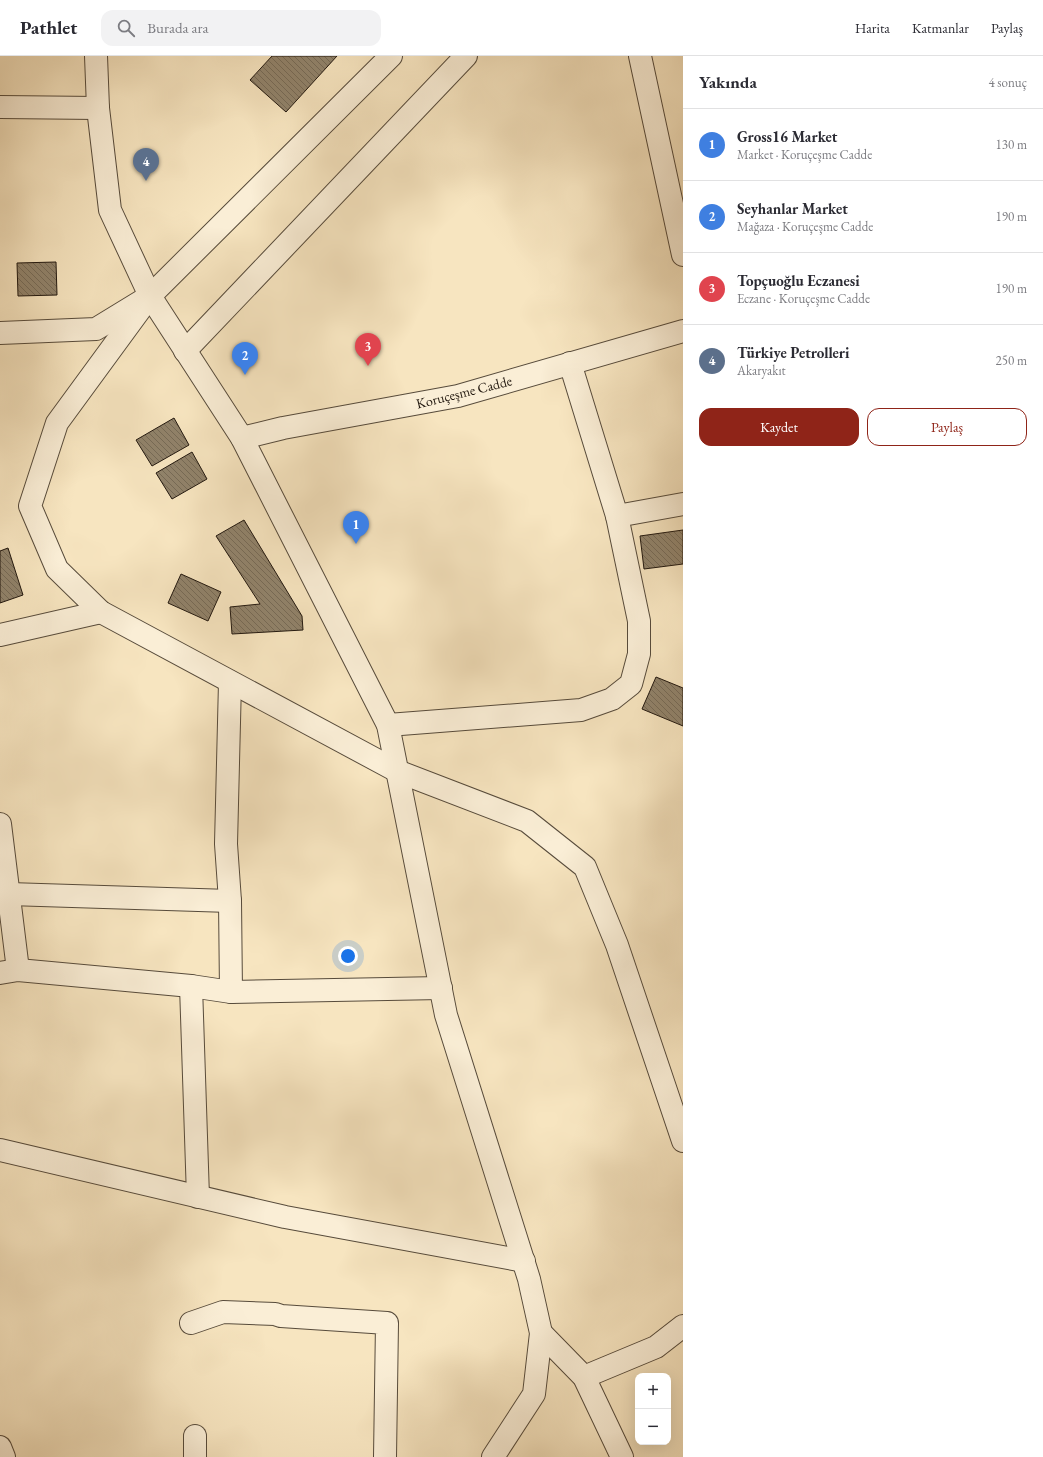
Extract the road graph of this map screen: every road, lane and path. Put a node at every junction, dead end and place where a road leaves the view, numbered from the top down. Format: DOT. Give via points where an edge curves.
graph roads {
  1 [pos="96,56"];
  2 [pos="391,56"];
  3 [pos="466,56"];
  4 [pos="640,56"];
  5 [pos="0,107"];
  6 [pos="98,108"];
  7 [pos="683,255"];
  8 [pos="150,296"];
  9 [pos="683,331"];
  10 [pos="0,334"];
  11 [pos="185,351"];
  12 [pos="570,363"];
  13 [pos="242,438"];
  14 [pos="683,504"];
  15 [pos="617,516"];
  16 [pos="101,612"];
  17 [pos="0,635"];
  18 [pos="230,682"];
  19 [pos="388,725"];
  20 [pos="397,771"];
  21 [pos="0,824"];
  22 [pos="8,894"];
  23 [pos="230,901"];
  24 [pos="9,972"];
  25 [pos="191,986"];
  26 [pos="441,988"];
  27 [pos="231,992"];
  28 [pos="683,1141"];
  29 [pos="0,1150"];
  30 [pos="198,1197"];
  31 [pos="524,1260"];
  32 [pos="191,1323"];
  33 [pos="683,1326"];
  34 [pos="541,1333"];
  35 [pos="584,1377"];
  36 [pos="0,1447"];
  37 [pos="4,1457"];
  38 [pos="385,1457"];
  39 [pos="493,1457"];
  40 [pos="622,1457"];
  1 -- 6 [label="street"];
  2 -- 8 [label="street"];
  3 -- 11 [label="street"];
  4 -- 7 [label="street"];
  5 -- 6 [label="street"];
  6 -- 8 [label="street" via="110,210"];
  8 -- 10 [label="street" via="96,329"];
  8 -- 11 [label="street"];
  8 -- 16 [label="street" via="57,424 30,506 57,569"];
  9 -- 12 [label="street, Koruçeşme Cadde"];
  11 -- 13 [label="street"];
  12 -- 13 [label="street, Koruçeşme Cadde" via="458,396"];
  12 -- 15 [label="street"];
  13 -- 19 [label="street"];
  14 -- 15 [label="street"];
  15 -- 19 [label="street" via="639,621 639,654 631,684 612,699 581,710"];
  16 -- 17 [label="street"];
  16 -- 18 [label="street"];
  18 -- 20 [label="street"];
  18 -- 23 [label="street" via="226,844"];
  19 -- 20 [label="street"];
  20 -- 26 [label="street"];
  20 -- 28 [label="street" via="526,821 585,867 617,945"];
  21 -- 22 [label="street"];
  22 -- 23 [label="street"];
  22 -- 24 [label="street"];
  23 -- 27 [label="street"];
  24 -- 25 [label="street"];
  25 -- 27 [label="street"];
  25 -- 30 [label="street"];
  26 -- 27 [label="street"];
  26 -- 31 [label="street" via="446,1015"];
  29 -- 30 [label="street"];
  30 -- 31 [label="street" via="285,1217"];
  31 -- 34 [label="street"];
  32 -- 38 [label="street" via="223,1312 387,1323"];
  33 -- 35 [label="street" via="656,1347"];
  34 -- 35 [label="street"];
  34 -- 39 [label="street" via="534,1394"];
  35 -- 40 [label="street"];
  36 -- 37 [label="street"];
}
